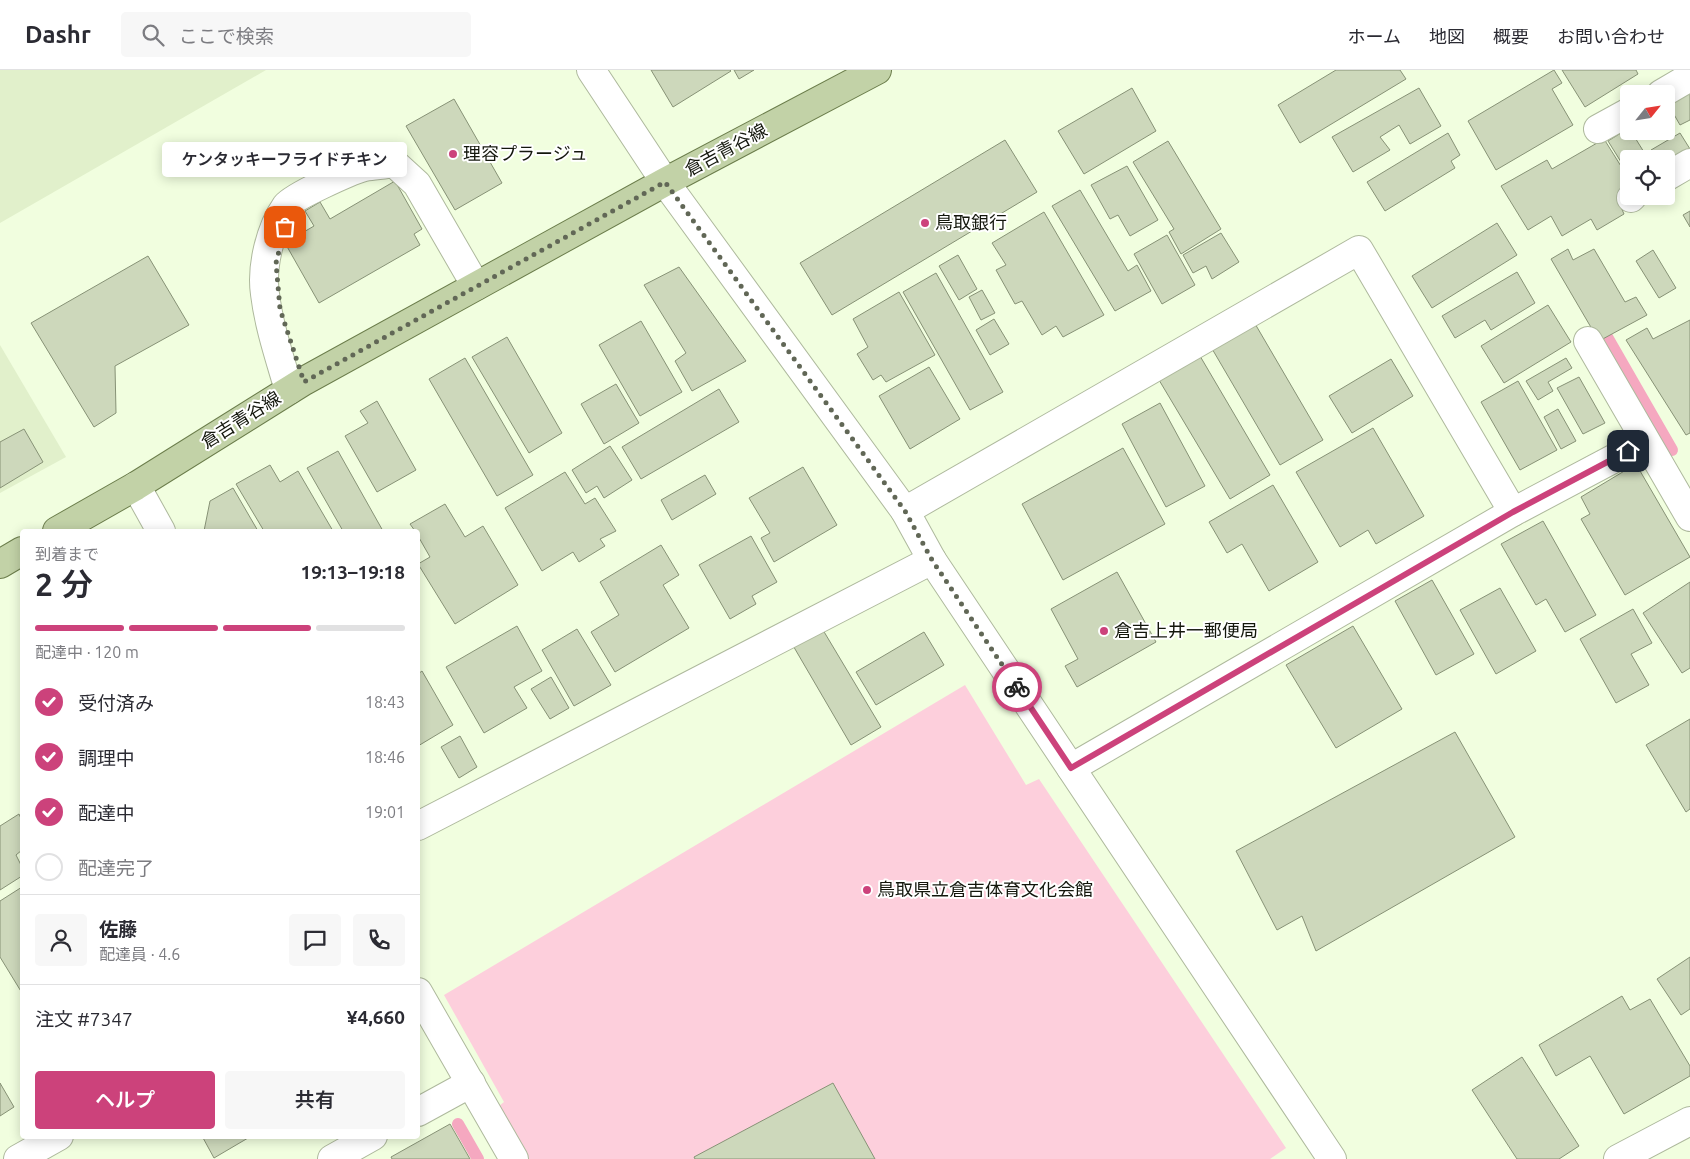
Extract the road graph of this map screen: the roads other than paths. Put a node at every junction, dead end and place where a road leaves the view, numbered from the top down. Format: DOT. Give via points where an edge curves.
graph roads {
  1 [pos="591,70"];
  2 [pos="877,70"];
  3 [pos="1690,77"];
  4 [pos="1675,86"];
  5 [pos="1620,117"];
  6 [pos="1598,129"];
  7 [pos="1690,163"];
  8 [pos="1675,172"];
  9 [pos="665,182"];
  10 [pos="470,290"];
  11 [pos="1588,341"];
  12 [pos="296,386"];
  13 [pos="1644,442"];
  14 [pos="136,486"];
  15 [pos="1688,510"];
  16 [pos="905,511"];
  17 [pos="1513,512"];
  18 [pos="61,529"];
  19 [pos="160,529"];
  20 [pos="20,552"];
  21 [pos="932,560"];
  22 [pos="0,564"];
  23 [pos="1071,768"];
  24 [pos="420,825"];
  25 [pos="420,995"];
  26 [pos="471,1083"];
  27 [pos="420,1111"];
  28 [pos="1690,1121"];
  29 [pos="53,1139"];
  30 [pos="368,1139"];
  31 [pos="18,1159"];
  32 [pos="332,1159"];
  33 [pos="514,1159"];
  34 [pos="1332,1159"];
  35 [pos="1618,1159"];
  1 -- 9 [label="street"];
  2 -- 9 [label="main road, 倉吉青谷線"];
  3 -- 4 [label="street"];
  5 -- 6 [label="street"];
  7 -- 8 [label="street"];
  9 -- 10 [label="main road, 倉吉青谷線"];
  9 -- 16 [label="street"];
  10 -- 12 [label="main road, 倉吉青谷線"];
  10 -- 12 [label="street" via="417,184 394,163 364,167 318,187 287,205 274,230 266,261 264,292 269,320"];
  11 -- 13 [label="street"];
  12 -- 14 [label="main road, 倉吉青谷線"];
  13 -- 15 [label="street"];
  13 -- 17 [label="street"];
  14 -- 18 [label="main road, 倉吉青谷線"];
  14 -- 19 [label="street"];
  16 -- 17 [label="street" via="1359,250"];
  16 -- 21 [label="street"];
  17 -- 23 [label="street"];
  20 -- 22 [label="main road"];
  21 -- 23 [label="street"];
  21 -- 24 [label="street"];
  23 -- 34 [label="street"];
  25 -- 26 [label="street"];
  26 -- 27 [label="street"];
  26 -- 33 [label="street"];
  28 -- 35 [label="street"];
  29 -- 31 [label="street"];
  30 -- 32 [label="street"];
}
